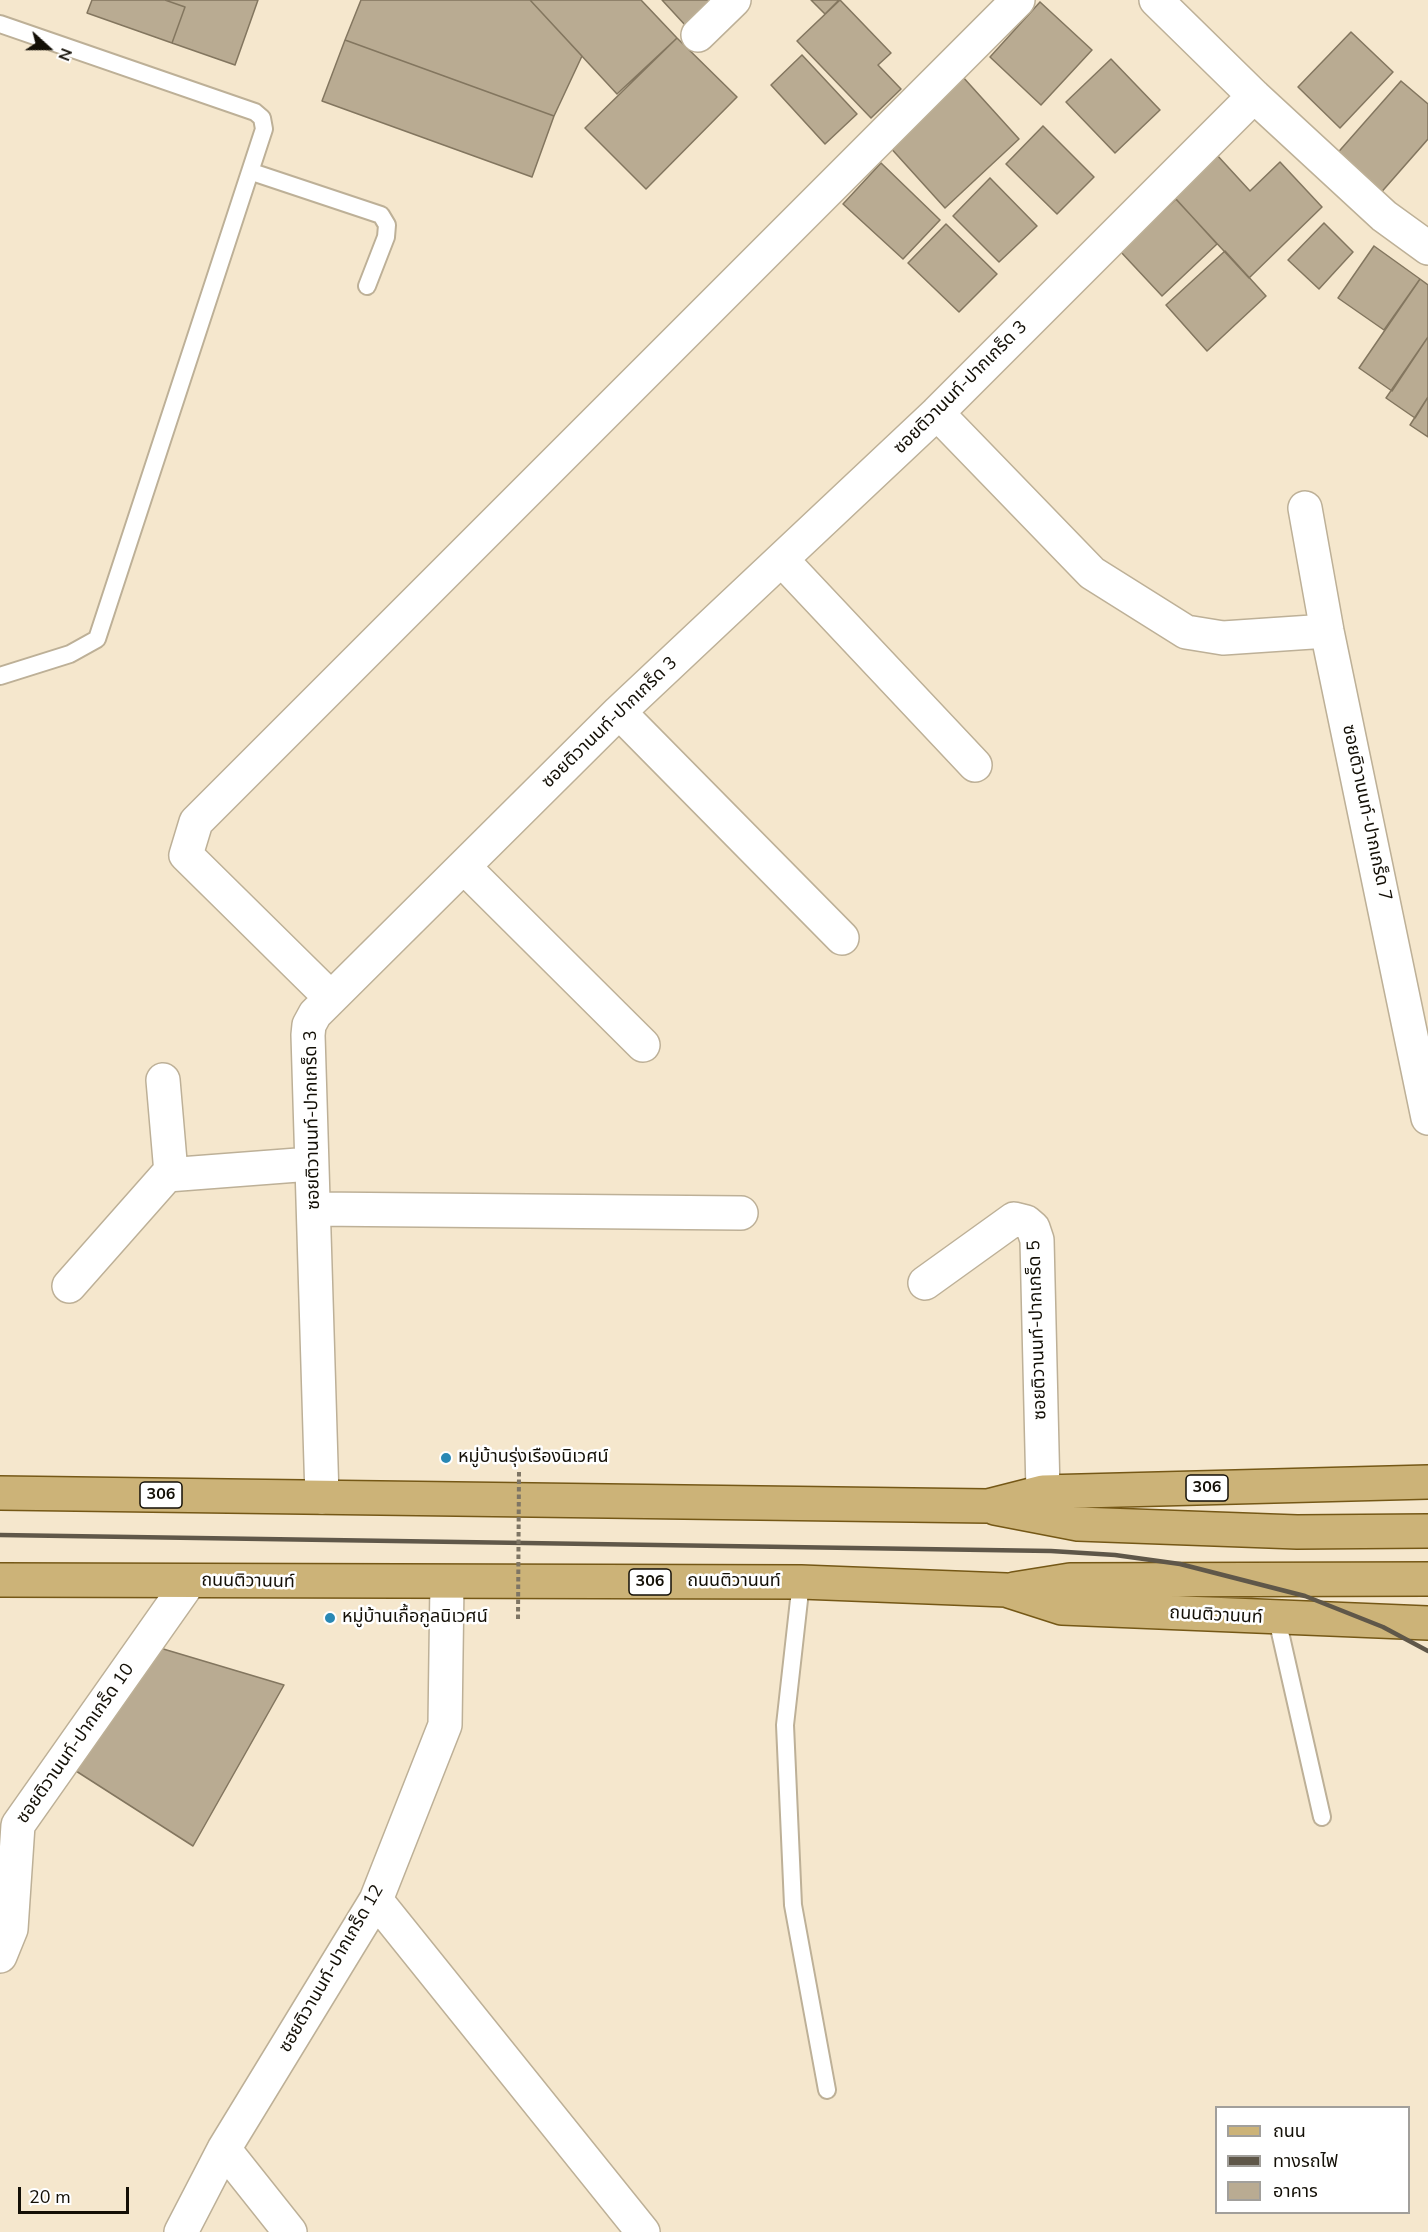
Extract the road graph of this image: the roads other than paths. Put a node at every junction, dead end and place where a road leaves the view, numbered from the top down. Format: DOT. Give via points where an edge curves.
graph roads {
  1 [pos="734,0"];
  2 [pos="1156,0"];
  3 [pos="1016,1"];
  4 [pos="0,24"];
  5 [pos="698,35"];
  6 [pos="1254,96"];
  7 [pos="252,172"];
  8 [pos="1428,248"];
  9 [pos="368,285"];
  10 [pos="937,413"];
  11 [pos="1305,508"];
  12 [pos="783,560"];
  13 [pos="1327,631"];
  14 [pos="0,676"];
  15 [pos="619,712"];
  16 [pos="975,765"];
  17 [pos="464,867"];
  18 [pos="842,938"];
  19 [pos="330,997"];
  20 [pos="643,1044"];
  21 [pos="163,1080"];
  22 [pos="1428,1118"];
  23 [pos="311,1164"];
  24 [pos="171,1173"];
  25 [pos="315,1209"];
  26 [pos="741,1213"];
  27 [pos="925,1283"];
  28 [pos="69,1286"];
  29 [pos="1428,1482"];
  30 [pos="1043,1492"];
  31 [pos="0,1493"];
  32 [pos="322,1497"];
  33 [pos="988,1506"];
  34 [pos="1428,1531"];
  35 [pos="1428,1579"];
  36 [pos="0,1581"];
  37 [pos="189,1582"];
  38 [pos="801,1582"];
  39 [pos="447,1583"];
  40 [pos="1006,1590"];
  41 [pos="1277,1619"];
  42 [pos="1428,1623"];
  43 [pos="1322,1817"];
  44 [pos="376,1900"];
  45 [pos="0,1956"];
  46 [pos="827,2090"];
  47 [pos="224,2149"];
  48 [pos="181,2232"];
  49 [pos="290,2232"];
  50 [pos="643,2232"];
  1 -- 5 [label="street"];
  2 -- 6 [label="street"];
  3 -- 19 [label="street" via="196,822 186,855"];
  4 -- 7 [label="lane" via="255,112 262,118 264,129"];
  6 -- 8 [label="street" via="1384,216"];
  6 -- 10 [label="street, ซอยติวานนท์-ปากเกร็ด 3"];
  7 -- 9 [label="lane" via="381,215 387,225 386,237"];
  7 -- 14 [label="lane" via="97,639 70,654"];
  10 -- 12 [label="street, ซอยติวานนท์-ปากเกร็ด 3"];
  10 -- 13 [label="street" via="1092,573 1186,632 1223,638"];
  11 -- 13 [label="street, ซอยติวานนท์-ปากเกร็ด 7"];
  12 -- 15 [label="street, ซอยติวานนท์-ปากเกร็ด 3"];
  12 -- 16 [label="street"];
  13 -- 22 [label="street, ซอยติวานนท์-ปากเกร็ด 7"];
  15 -- 17 [label="street, ซอยติวานนท์-ปากเกร็ด 3"];
  15 -- 18 [label="street"];
  17 -- 19 [label="street, ซอยติวานนท์-ปากเกร็ด 3"];
  17 -- 20 [label="street"];
  19 -- 23 [label="street, ซอยติวานนท์-ปากเกร็ด 3" via="309,1025"];
  21 -- 24 [label="street"];
  23 -- 24 [label="street"];
  23 -- 25 [label="street, ซอยติวานนท์-ปากเกร็ด 3"];
  24 -- 28 [label="street"];
  25 -- 26 [label="street"];
  25 -- 32 [label="street, ซอยติวานนท์-ปากเกร็ด 3"];
  27 -- 30 [label="street, ซอยติวานนท์-ปากเกร็ด 5" via="1014,1219 1033,1228 1037,1240"];
  29 -- 30 [label="main road, 306"];
  30 -- 33 [label="main road, 306"];
  31 -- 32 [label="main road, 306"];
  32 -- 33 [label="main road, 306"];
  33 -- 34 [label="main road, 306" via="1078,1524 1297,1532"];
  35 -- 40 [label="main road, 306" via="1070,1580"];
  36 -- 37 [label="main road, ถนนติวานนท์ / 306"];
  37 -- 39 [label="main road, ถนนติวานนท์ / 306"];
  37 -- 45 [label="street, ซอยติวานนท์-ปากเกร็ด 10" via="18,1825 11,1929"];
  38 -- 39 [label="main road, ถนนติวานนท์ / 306"];
  38 -- 40 [label="main road, ถนนติวานนท์ / 306"];
  38 -- 46 [label="lane" via="785,1725 793,1894"];
  39 -- 44 [label="street, ซฮยติวานนท์-ปากเกร็ด 12" via="446,1725"];
  40 -- 41 [label="main road, ถนนติวานนท์ / 306" via="1062,1608"];
  41 -- 42 [label="main road, ถนนติวานนท์ / 306"];
  41 -- 43 [label="lane"];
  44 -- 47 [label="street, ซฮยติวานนท์-ปากเกร็ด 12"];
  44 -- 50 [label="street"];
  47 -- 48 [label="street, ซฮยติวานนท์-ปากเกร็ด 12"];
  47 -- 49 [label="street"];
}
